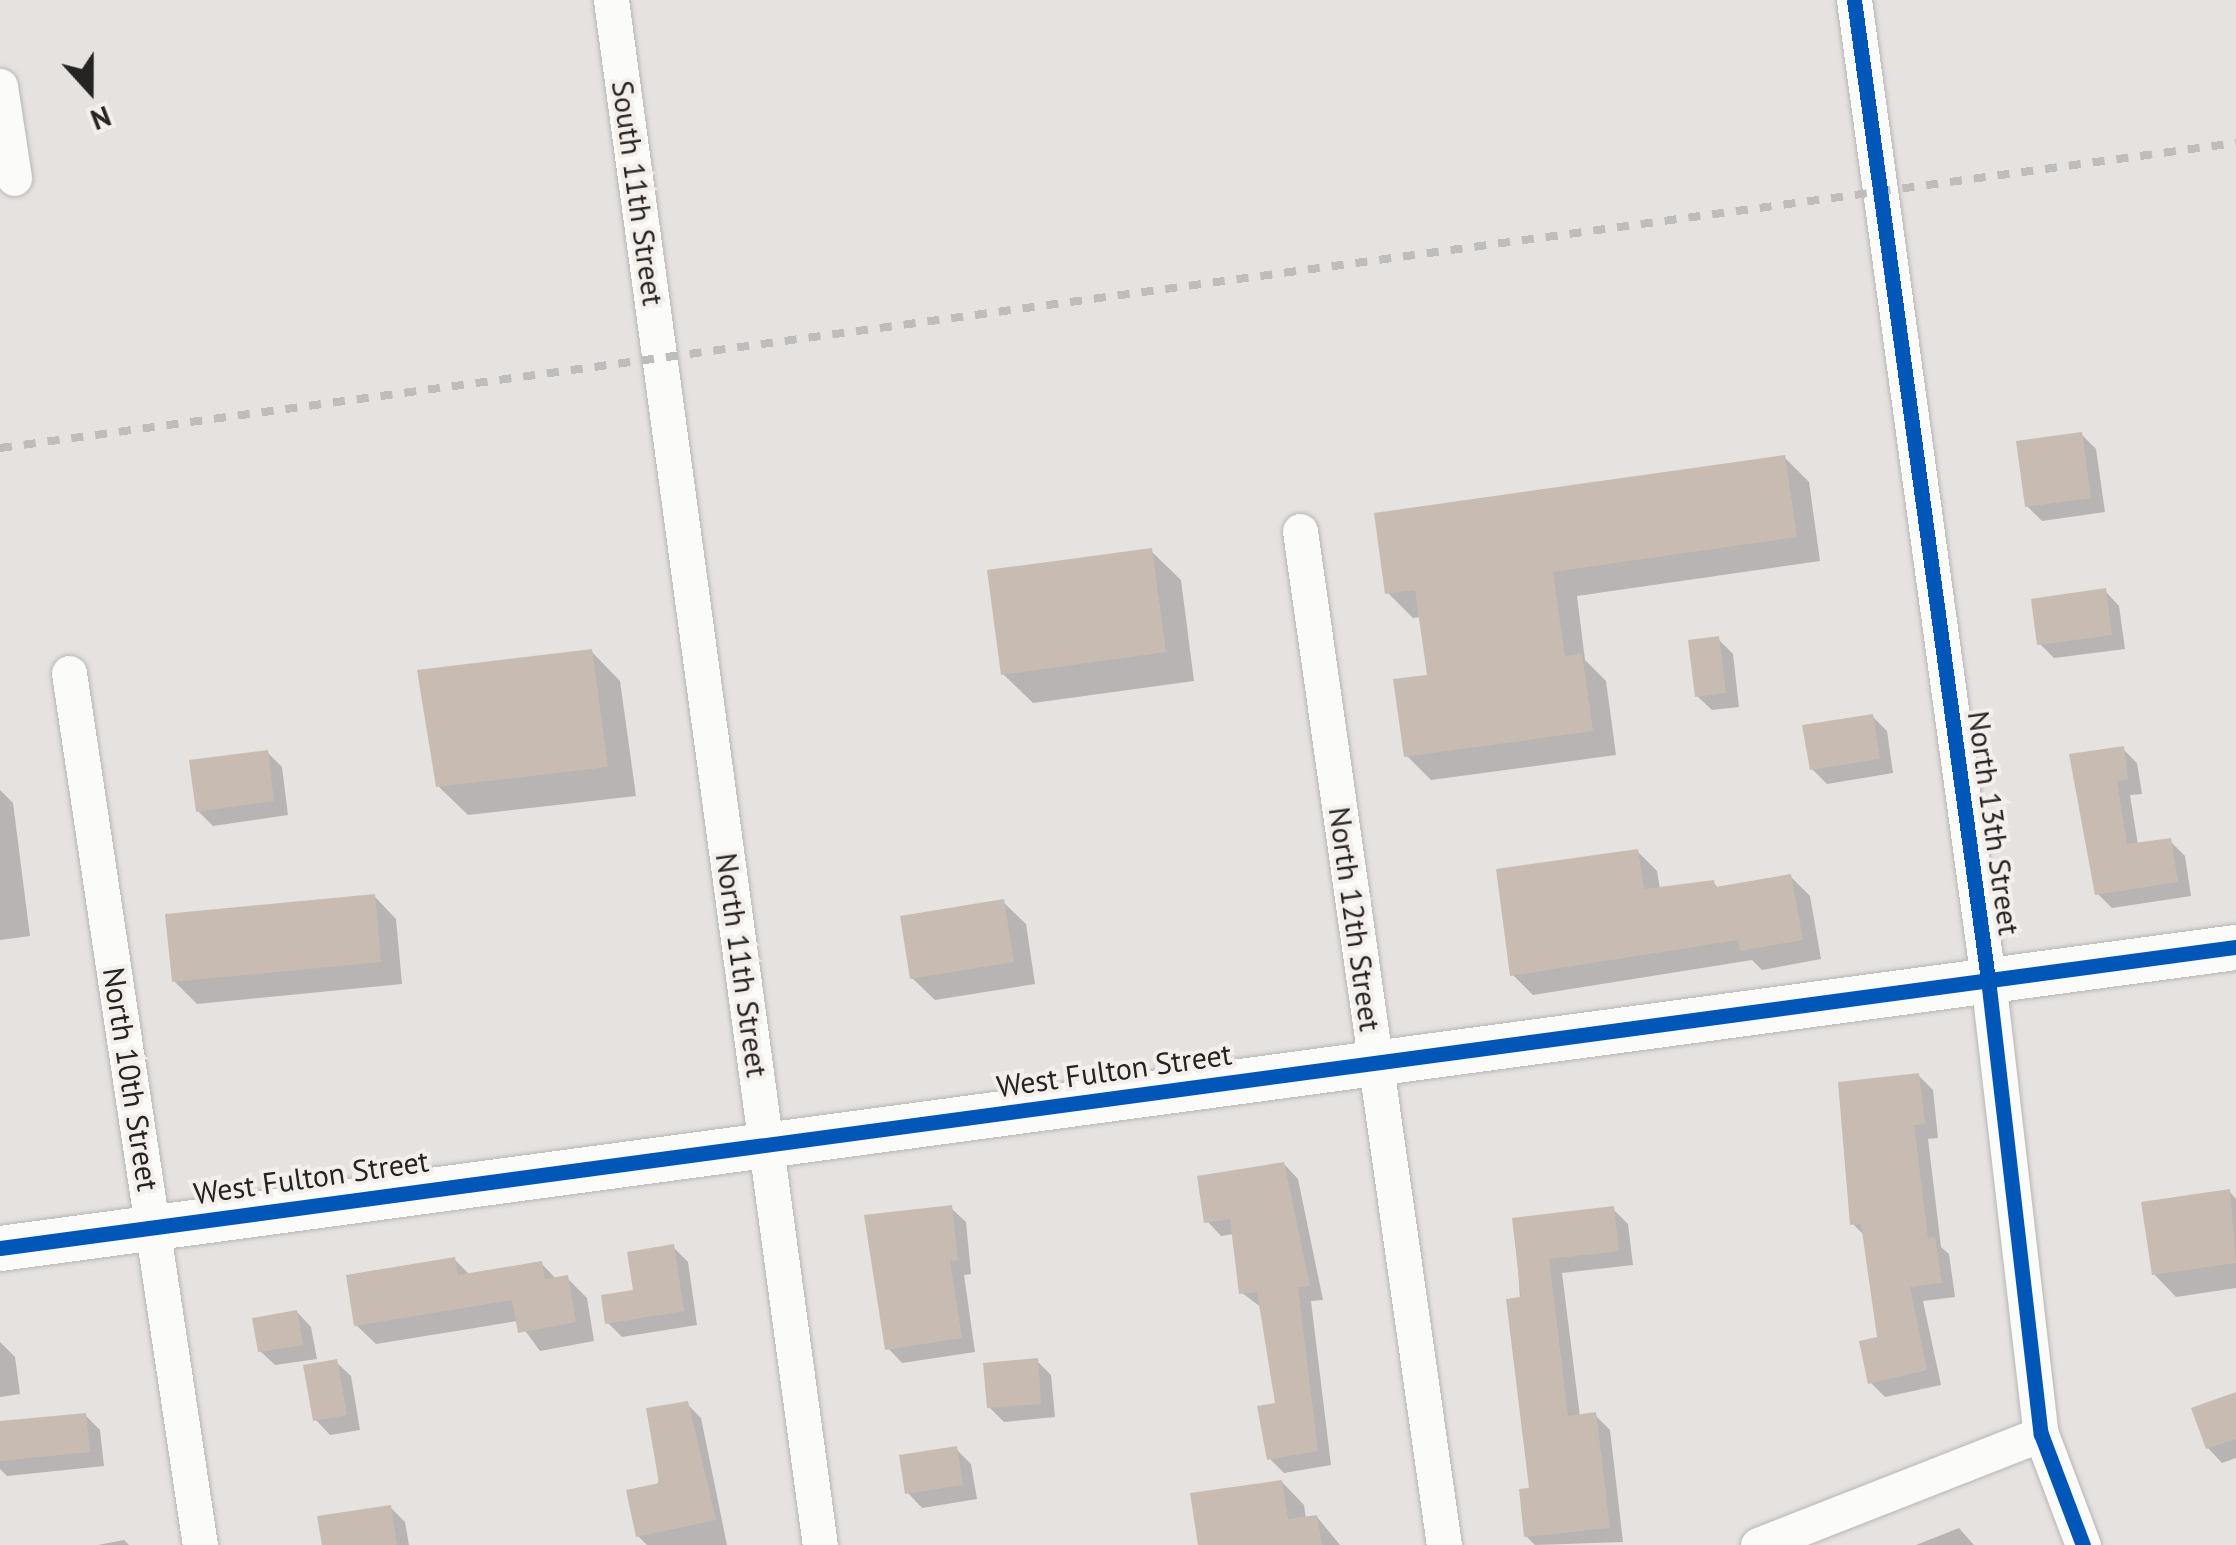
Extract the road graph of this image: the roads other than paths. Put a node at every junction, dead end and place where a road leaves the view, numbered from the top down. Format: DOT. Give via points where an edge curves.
graph roads {
  1 [pos="611,0"];
  2 [pos="1854,0"];
  3 [pos="0,86"];
  4 [pos="14,178"];
  5 [pos="664,385"];
  6 [pos="1300,531"];
  7 [pos="69,673"];
  8 [pos="2236,946"];
  9 [pos="1988,979"];
  10 [pos="1374,1062"];
  11 [pos="766,1144"];
  12 [pos="154,1226"];
  13 [pos="0,1248"];
  14 [pos="2040,1434"];
  15 [pos="200,1545"];
  16 [pos="820,1545"];
  17 [pos="1444,1545"];
  18 [pos="1758,1545"];
  19 [pos="2083,1545"];
  1 -- 5 [label="street, South 11th Street"];
  2 -- 9 [label="street, North 13th Street"];
  3 -- 4 [label="street"];
  5 -- 11 [label="street, North 11th Street"];
  6 -- 10 [label="street, North 12th Street"];
  7 -- 12 [label="street, North 10th Street"];
  8 -- 9 [label="street, West Fulton Street"];
  9 -- 10 [label="street, West Fulton Street"];
  9 -- 14 [label="street, North 13th Street"];
  10 -- 11 [label="street, West Fulton Street"];
  10 -- 17 [label="street, North 12th Street"];
  11 -- 12 [label="street, West Fulton Street"];
  11 -- 16 [label="street, North 11th Street"];
  12 -- 13 [label="street, West Fulton Street"];
  12 -- 15 [label="street, North 10th Street"];
  14 -- 18 [label="street"];
  14 -- 19 [label="street, North 13th Street"];
}
